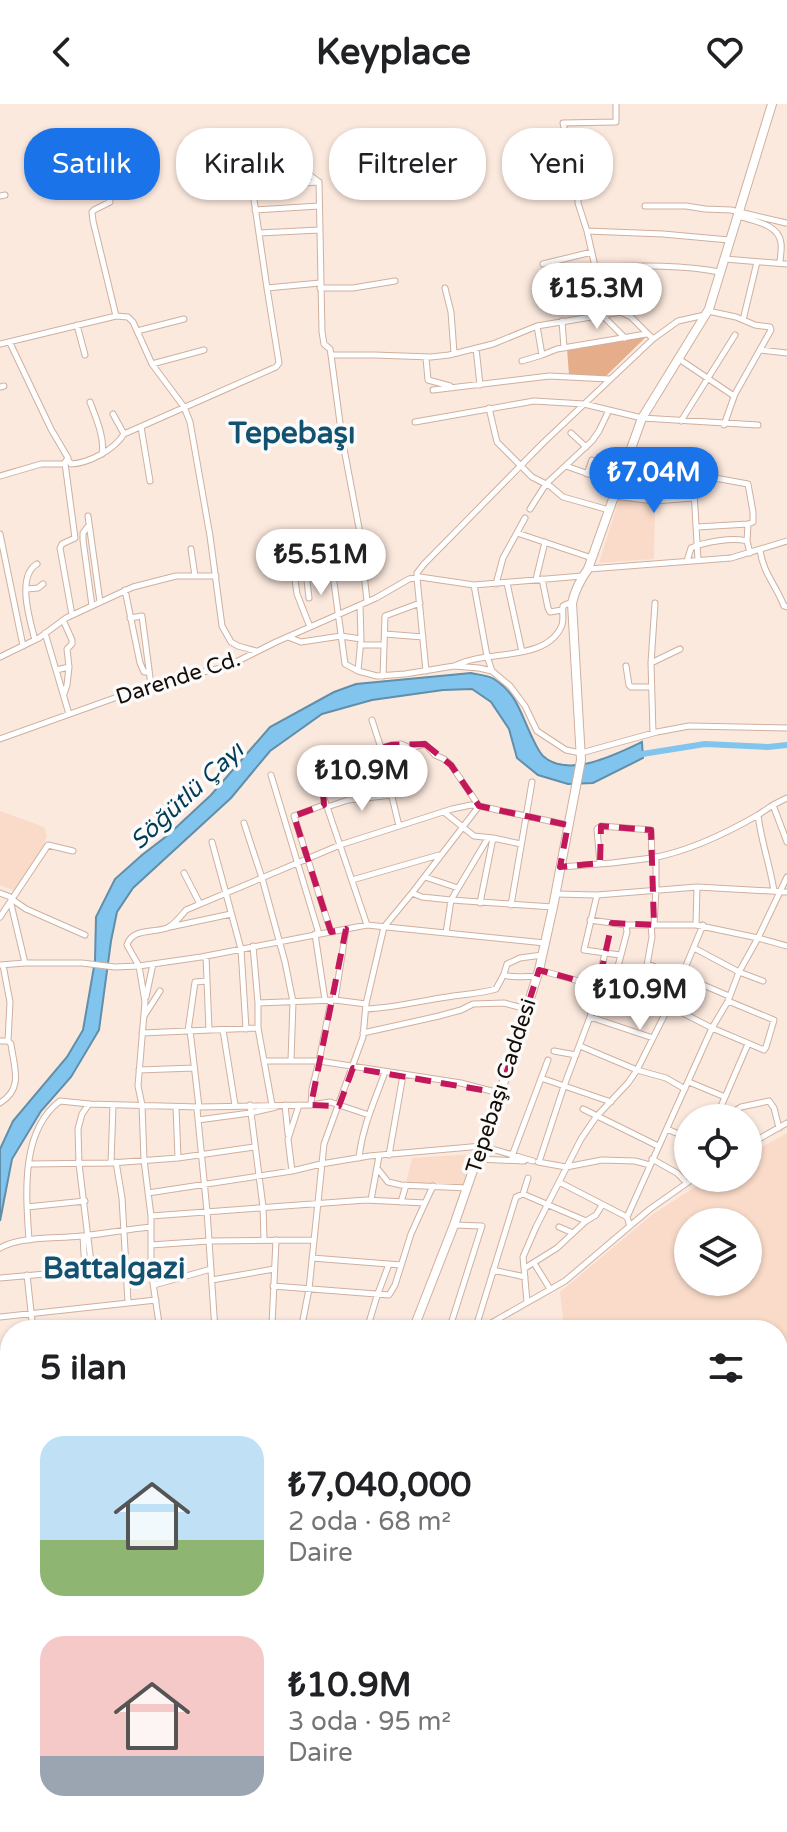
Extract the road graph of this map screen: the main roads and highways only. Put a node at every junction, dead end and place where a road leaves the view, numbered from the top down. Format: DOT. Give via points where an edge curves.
graph roads {
  1 [pos="772,104"];
  2 [pos="417,1320"];
  1 -- 2 [label="main road, Tepebaşı Caddesi" via="707,313 642,418 572,603 581,756 553,907 500,1093"];
}
